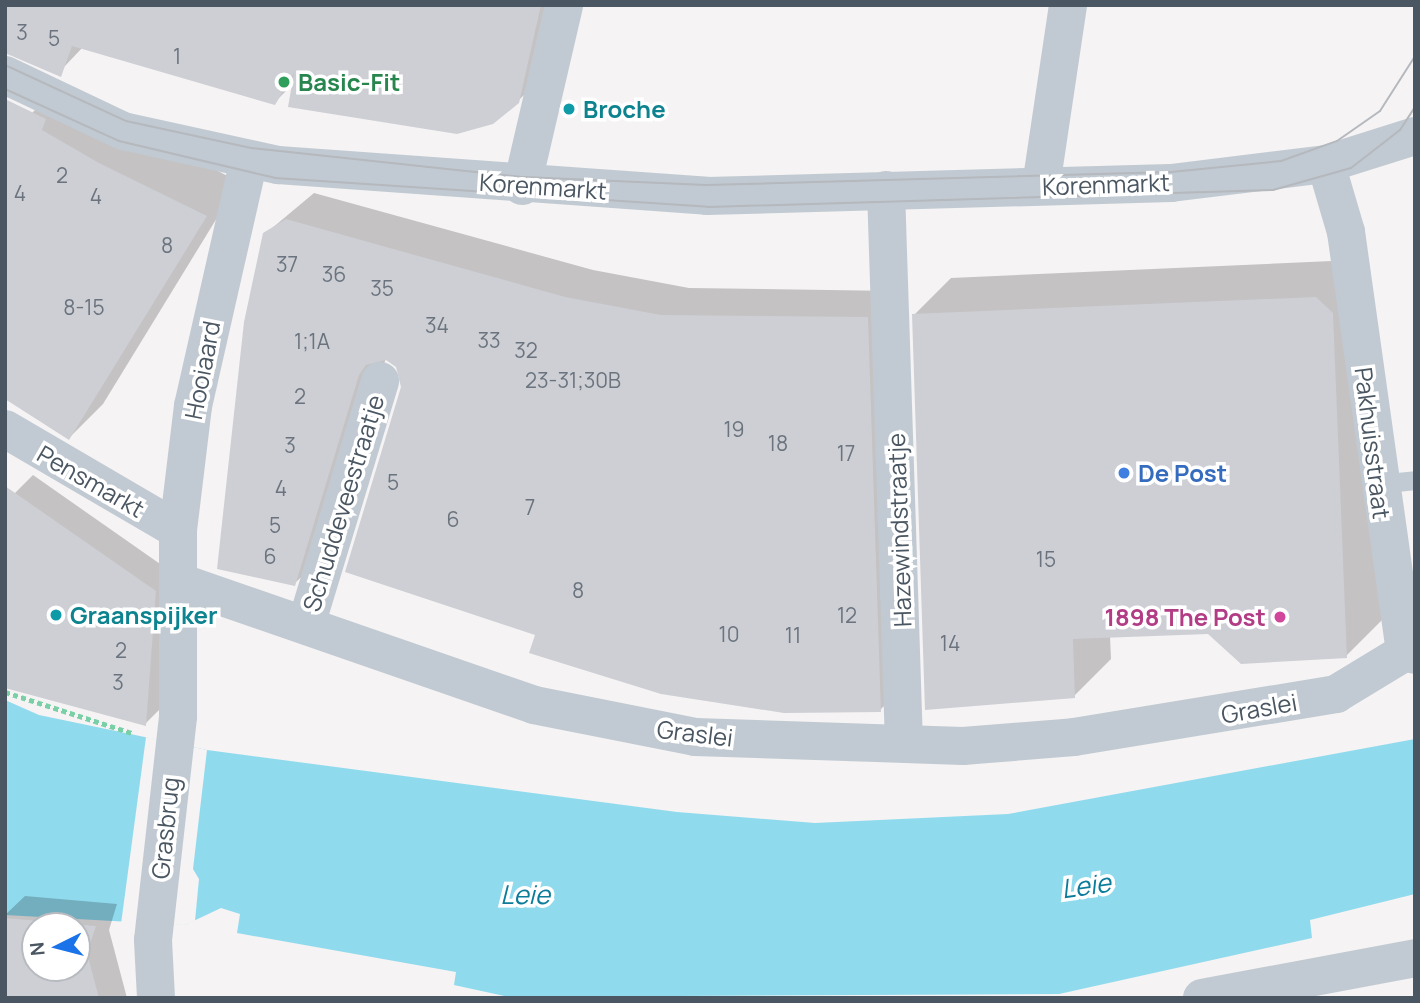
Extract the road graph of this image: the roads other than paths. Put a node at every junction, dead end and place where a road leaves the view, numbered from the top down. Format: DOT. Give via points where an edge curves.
graph roads {
  1 [pos="564,5"];
  2 [pos="1068,5"];
  3 [pos="15,80"];
  4 [pos="1415,136"];
  5 [pos="250,160"];
  6 [pos="1326,164"];
  7 [pos="522,186"];
  8 [pos="1041,186"];
  9 [pos="886,190"];
  10 [pos="380,381"];
  11 [pos="5,429"];
  12 [pos="1396,482"];
  13 [pos="178,530"];
  14 [pos="182,583"];
  15 [pos="306,625"];
  16 [pos="1410,654"];
  17 [pos="904,744"];
  18 [pos="1415,958"];
  19 [pos="1366,983"];
  20 [pos="156,998"];
  21 [pos="1202,998"];
  1 -- 7 [label="street"];
  2 -- 8 [label="street"];
  3 -- 5 [label="street, Korenmarkt" via="123,131"];
  4 -- 6 [label="street, Korenmarkt"];
  5 -- 7 [label="street, Korenmarkt"];
  5 -- 13 [label="street, Hooiaard" via="194,406"];
  6 -- 8 [label="street, Korenmarkt" via="1171,183"];
  6 -- 12 [label="street, Pakhuisstraat" via="1346,232"];
  7 -- 9 [label="street, Korenmarkt" via="707,196"];
  8 -- 9 [label="street, Korenmarkt"];
  9 -- 17 [label="street, Hazewindstraatje"];
  10 -- 15 [label="street, Schuddeveestraatje"];
  11 -- 13 [label="street, Pensmarkt"];
  12 -- 16 [label="street, Pakhuisstraat"];
  13 -- 14 [label="street, Hooiaard"];
  14 -- 15 [label="street, Graslei"];
  14 -- 20 [label="street, Grasbrug" via="178,716 153,940"];
  15 -- 17 [label="street, Graslei" via="423,671 561,710 695,737"];
  16 -- 17 [label="street, Graslei" via="1357,683 1277,706 1074,737"];
  18 -- 19 [label="street"];
  19 -- 21 [label="street"];
}
